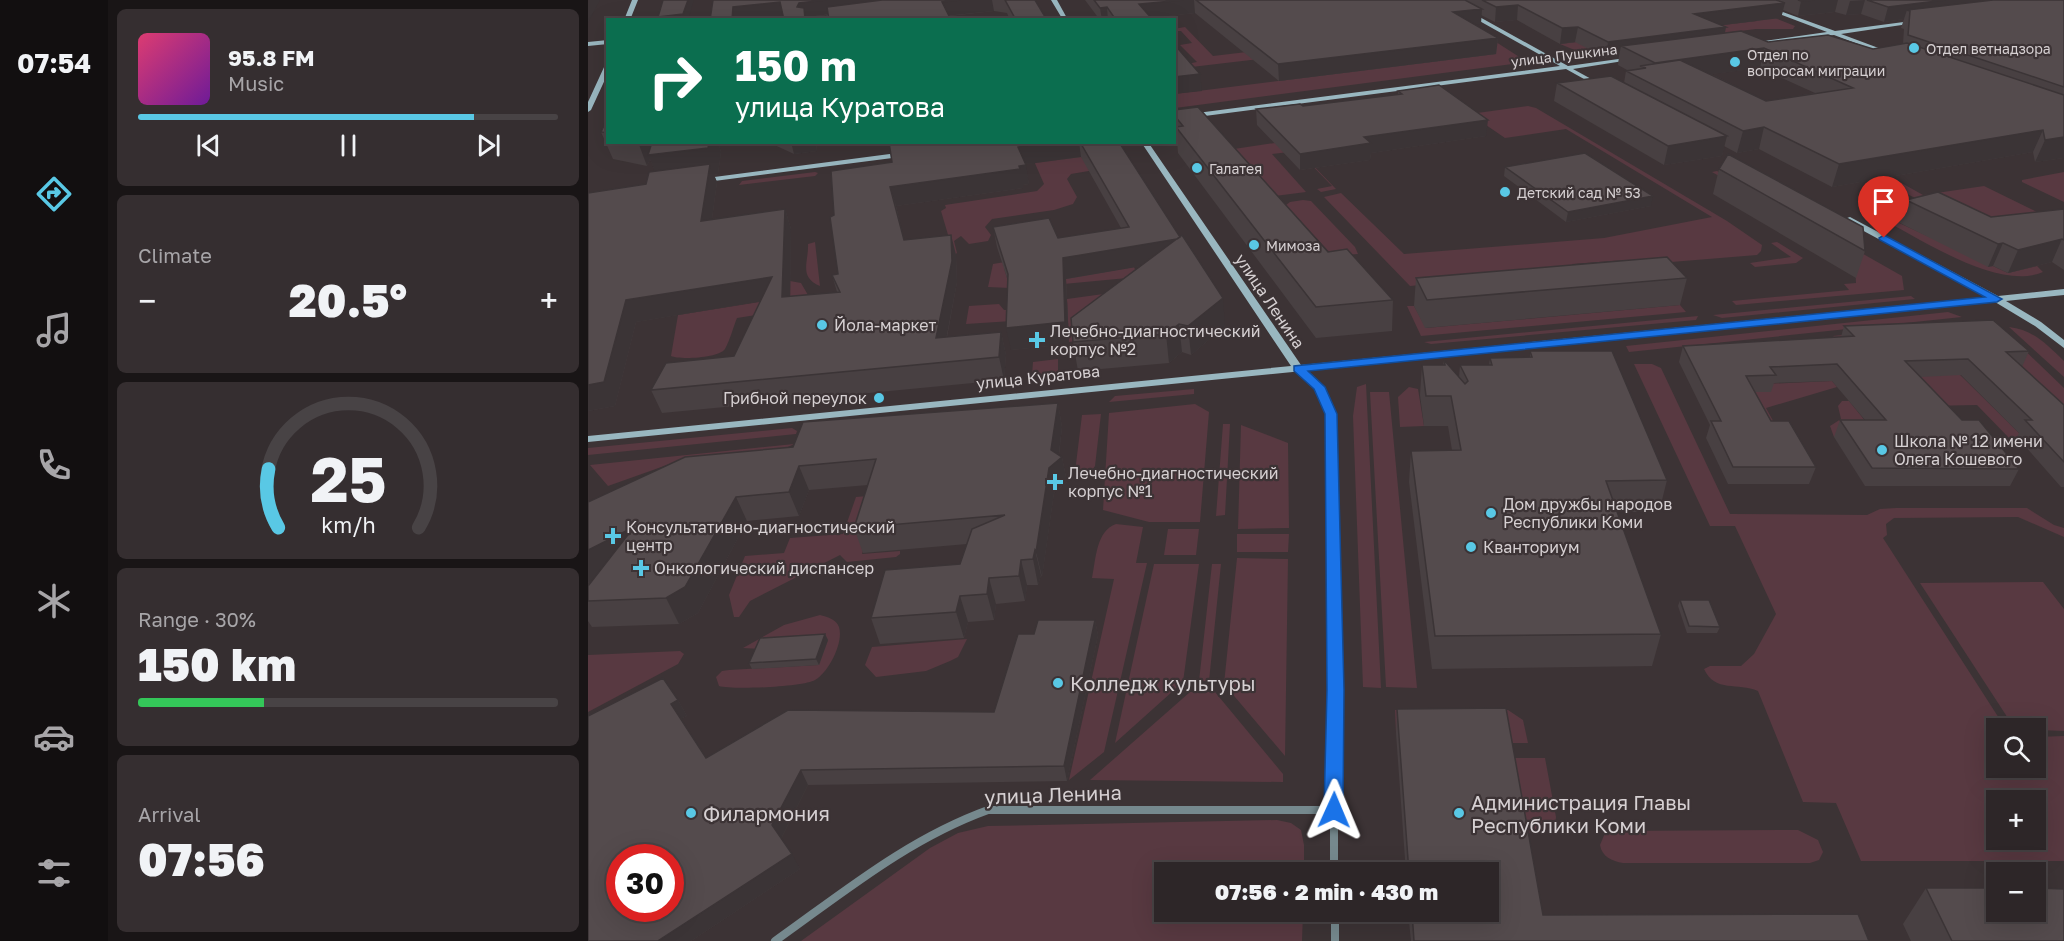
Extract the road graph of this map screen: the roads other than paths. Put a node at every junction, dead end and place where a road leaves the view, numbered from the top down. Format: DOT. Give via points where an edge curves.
graph roads {
  1 [pos="635,0"];
  2 [pos="1054,0"];
  3 [pos="1445,0"];
  4 [pos="1745,0"];
  5 [pos="851,14"];
  6 [pos="628,18"];
  7 [pos="820,18"];
  8 [pos="1065,18"];
  9 [pos="1929,21"];
  10 [pos="1832,34"];
  11 [pos="606,42"];
  12 [pos="588,44"];
  13 [pos="1748,44"];
  14 [pos="1896,56"];
  15 [pos="1644,58"];
  16 [pos="1568,68"];
  17 [pos="606,70"];
  18 [pos="1609,90"];
  19 [pos="588,111"];
  20 [pos="1176,118"];
  21 [pos="1145,144"];
  22 [pos="914,153"];
  23 [pos="689,183"];
  24 [pos="1843,216"];
  25 [pos="2064,292"];
  26 [pos="1997,299"];
  27 [pos="2064,345"];
  28 [pos="1298,368"];
  29 [pos="588,439"];
  30 [pos="1334,810"];
  31 [pos="1334,862"];
  32 [pos="1335,922"];
  33 [pos="775,941"];
  34 [pos="1335,941"];
  1 -- 6 [label="street"];
  2 -- 8 [label="street"];
  3 -- 16 [label="street"];
  4 -- 10 [label="street"];
  5 -- 7 [label="street"];
  9 -- 10 [label="street"];
  10 -- 13 [label="street"];
  10 -- 14 [label="street"];
  11 -- 12 [label="street"];
  15 -- 16 [label="street, улица Пушкина"];
  16 -- 18 [label="street"];
  16 -- 20 [label="street, улица Пушкина"];
  17 -- 19 [label="street"];
  21 -- 28 [label="street, улица Ленина"];
  22 -- 23 [label="street"];
  24 -- 26 [label="street"];
  25 -- 26 [label="street, улица Куратова"];
  26 -- 27 [label="street"];
  26 -- 28 [label="street, улица Куратова"];
  28 -- 29 [label="street, улица Куратова"];
  28 -- 30 [label="street, улица Ленина" via="1319,387 1331,414"];
  30 -- 31 [label="street, улица Ленина"];
  30 -- 33 [label="street, улица Ленина" via="988,810 958,819 924,838"];
  32 -- 34 [label="street"];
}
